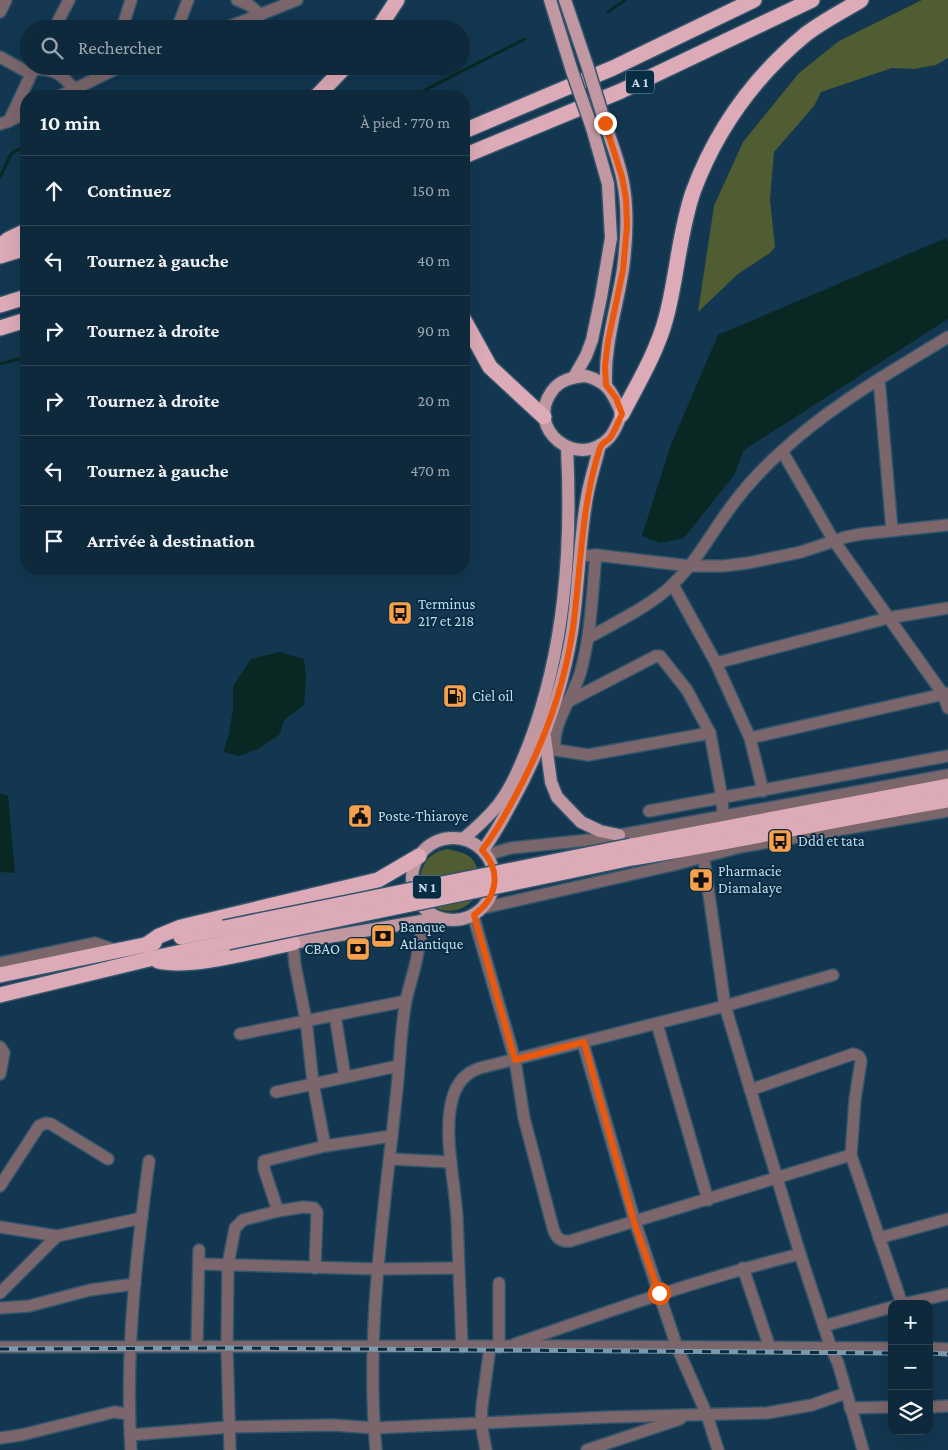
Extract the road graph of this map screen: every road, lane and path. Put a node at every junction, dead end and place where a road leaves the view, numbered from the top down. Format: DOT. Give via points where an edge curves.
graph roads {
  1 [pos="6,0"];
  2 [pos="69,0"];
  3 [pos="131,0"];
  4 [pos="188,0"];
  5 [pos="238,0"];
  6 [pos="297,0"];
  7 [pos="397,0"];
  8 [pos="550,0"];
  9 [pos="566,0"];
  10 [pos="754,0"];
  11 [pos="812,0"];
  12 [pos="861,0"];
  13 [pos="0,12"];
  14 [pos="261,15"];
  15 [pos="59,20"];
  16 [pos="125,20"];
  17 [pos="180,20"];
  18 [pos="247,20"];
  19 [pos="384,20"];
  20 [pos="0,57"];
  21 [pos="20,65"];
  22 [pos="30,75"];
  23 [pos="60,75"];
  24 [pos="101,75"];
  25 [pos="338,75"];
  26 [pos="74,89"];
  27 [pos="22,90"];
  28 [pos="324,90"];
  29 [pos="20,95"];
  30 [pos="20,116"];
  31 [pos="5,123"];
  32 [pos="470,128"];
  33 [pos="470,154"];
  34 [pos="20,234"];
  35 [pos="20,244"];
  36 [pos="0,246"];
  37 [pos="20,250"];
  38 [pos="20,254"];
  39 [pos="0,256"];
  40 [pos="20,299"];
  41 [pos="0,305"];
  42 [pos="20,322"];
  43 [pos="0,328"];
  44 [pos="948,337"];
  45 [pos="470,343"];
  46 [pos="574,377"];
  47 [pos="879,380"];
  48 [pos="606,385"];
  49 [pos="622,414"];
  50 [pos="544,418"];
  51 [pos="600,445"];
  52 [pos="567,448"];
  53 [pos="782,451"];
  54 [pos="948,525"];
  55 [pos="892,530"];
  56 [pos="834,541"];
  57 [pos="580,556"];
  58 [pos="596,556"];
  59 [pos="690,566"];
  60 [pos="673,585"];
  61 [pos="948,608"];
  62 [pos="888,618"];
  63 [pos="588,638"];
  64 [pos="716,663"];
  65 [pos="946,694"];
  66 [pos="569,701"];
  67 [pos="948,708"];
  68 [pos="710,733"];
  69 [pos="545,734"];
  70 [pos="750,738"];
  71 [pos="948,756"];
  72 [pos="948,775"];
  73 [pos="948,786"];
  74 [pos="763,791"];
  75 [pos="722,798"];
  76 [pos="948,800"];
  77 [pos="649,811"];
  78 [pos="948,811"];
  79 [pos="724,817"];
  80 [pos="619,835"];
  81 [pos="463,839"];
  82 [pos="700,840"];
  83 [pos="484,853"];
  84 [pos="419,856"];
  85 [pos="478,912"];
  86 [pos="431,917"];
  87 [pos="293,943"];
  88 [pos="118,950"];
  89 [pos="148,952"];
  90 [pos="0,963"];
  91 [pos="0,975"];
  92 [pos="833,975"];
  93 [pos="0,995"];
  94 [pos="406,1001"];
  95 [pos="725,1006"];
  96 [pos="335,1015"];
  97 [pos="306,1020"];
  98 [pos="657,1024"];
  99 [pos="240,1034"];
  100 [pos="584,1042"];
  101 [pos="0,1047"];
  102 [pos="515,1060"];
  103 [pos="398,1066"];
  104 [pos="0,1074"];
  105 [pos="346,1076"];
  106 [pos="313,1083"];
  107 [pos="750,1090"];
  108 [pos="276,1092"];
  109 [pos="392,1136"];
  110 [pos="325,1146"];
  111 [pos="851,1155"];
  112 [pos="108,1159"];
  113 [pos="390,1159"];
  114 [pos="149,1161"];
  115 [pos="451,1162"];
  116 [pos="776,1178"];
  117 [pos="0,1186"];
  118 [pos="708,1200"];
  119 [pos="278,1211"];
  120 [pos="142,1218"];
  121 [pos="948,1219"];
  122 [pos="634,1222"];
  123 [pos="0,1227"];
  124 [pos="57,1236"];
  125 [pos="879,1238"];
  126 [pos="199,1250"];
  127 [pos="800,1254"];
  128 [pos="199,1264"];
  129 [pos="228,1264"];
  130 [pos="315,1268"];
  131 [pos="458,1268"];
  132 [pos="742,1268"];
  133 [pos="377,1269"];
  134 [pos="499,1283"];
  135 [pos="135,1284"];
  136 [pos="0,1293"];
  137 [pos="659,1293"];
  138 [pos="948,1294"];
  139 [pos="902,1300"];
  140 [pos="921,1300"];
  141 [pos="0,1308"];
  142 [pos="888,1308"];
  143 [pos="824,1326"];
  144 [pos="130,1346"];
  145 [pos="197,1346"];
  146 [pos="226,1346"];
  147 [pos="373,1346"];
  148 [pos="0,1347"];
  149 [pos="462,1347"];
  150 [pos="498,1347"];
  151 [pos="677,1347"];
  152 [pos="770,1348"];
  153 [pos="831,1348"];
  154 [pos="888,1348"];
  155 [pos="933,1348"];
  156 [pos="948,1348"];
  157 [pos="846,1393"];
  158 [pos="933,1406"];
  159 [pos="948,1406"];
  160 [pos="888,1407"];
  161 [pos="850,1408"];
  162 [pos="128,1414"];
  163 [pos="707,1415"];
  164 [pos="690,1416"];
  165 [pos="481,1423"];
  166 [pos="230,1427"];
  167 [pos="374,1428"];
  168 [pos="130,1435"];
  169 [pos="0,1438"];
  170 [pos="131,1450"];
  171 [pos="230,1450"];
  172 [pos="376,1450"];
  173 [pos="486,1450"];
  174 [pos="587,1450"];
  175 [pos="718,1450"];
  176 [pos="863,1450"];
  1 -- 13 [label="street"];
  2 -- 15 [label="street"];
  3 -- 16 [label="street"];
  4 -- 17 [label="street"];
  5 -- 14 [label="street"];
  6 -- 14 [label="street"];
  7 -- 19 [label="highway"];
  8 -- 46 [label="main road, bridge" via="608,184 611,238 601,297 592,340"];
  9 -- 48 [label="main road, bridge" via="622,177 626,199 623,270 606,354"];
  10 -- 32 [label="highway, A 1" via="614,68"];
  11 -- 33 [label="highway, A 1" via="621,91"];
  12 -- 49 [label="highway" via="807,34 779,59 742,100 713,146 693,193 660,339"];
  14 -- 18 [label="street"];
  20 -- 21 [label="street"];
  22 -- 27 [label="street"];
  23 -- 26 [label="street"];
  24 -- 26 [label="street"];
  25 -- 28 [label="highway"];
  29 -- 31 [label="street"];
  30 -- 31 [label="street"];
  34 -- 36 [label="highway"];
  35 -- 39 [label="highway"];
  37 -- 39 [label="highway"];
  38 -- 39 [label="highway"];
  40 -- 41 [label="highway"];
  42 -- 43 [label="highway"];
  44 -- 47 [label="street"];
  45 -- 50 [label="highway"];
  46 -- 48 [label="main road" via="591,378"];
  46 -- 50 [label="main road" via="564,380 552,392 545,406"];
  47 -- 53 [label="street" via="813,424"];
  47 -- 55 [label="street"];
  48 -- 49 [label="main road"];
  49 -- 51 [label="main road" via="610,437"];
  50 -- 52 [label="main road" via="548,430"];
  51 -- 52 [label="main road" via="584,450"];
  51 -- 57 [label="main road" via="587,496"];
  52 -- 81 [label="main road" via="570,502 566,577 550,677 536,723 508,790"];
  53 -- 56 [label="street"];
  53 -- 59 [label="street" via="732,505"];
  54 -- 55 [label="street"];
  55 -- 56 [label="street"];
  56 -- 59 [label="street" via="809,550 748,563"];
  56 -- 62 [label="street"];
  57 -- 58 [label="street"];
  57 -- 69 [label="main road" via="568,657"];
  58 -- 59 [label="street"];
  58 -- 63 [label="street"];
  59 -- 60 [label="street"];
  60 -- 63 [label="street"];
  60 -- 64 [label="street"];
  61 -- 62 [label="street"];
  62 -- 64 [label="street"];
  62 -- 65 [label="street"];
  63 -- 66 [label="street" via="580,674"];
  64 -- 70 [label="street"];
  65 -- 67 [label="street"];
  65 -- 70 [label="street"];
  66 -- 68 [label="street" via="660,656 687,690"];
  66 -- 68 [label="street" via="555,745 556,750 563,752 588,755"];
  68 -- 75 [label="street"];
  69 -- 80 [label="main road" via="548,767 557,797 581,822"];
  69 -- 83 [label="main road"];
  70 -- 74 [label="street"];
  71 -- 74 [label="street"];
  72 -- 79 [label="street"];
  73 -- 82 [label="highway, N 1"];
  74 -- 75 [label="street"];
  75 -- 77 [label="street"];
  75 -- 79 [label="street"];
  76 -- 82 [label="highway, N 1"];
  78 -- 82 [label="street" via="740,847"];
  79 -- 82 [label="street"];
  80 -- 82 [label="street"];
  80 -- 83 [label="street"];
  81 -- 83 [label="main road"];
  81 -- 84 [label="main road" via="443,840"];
  82 -- 85 [label="street"];
  82 -- 89 [label="highway, N 1, bridge"];
  82 -- 95 [label="street"];
  83 -- 85 [label="main road" via="493,871 494,888 490,899"];
  84 -- 86 [label="main road" via="412,882 417,899"];
  84 -- 89 [label="highway" via="378,880 181,927 159,936"];
  85 -- 86 [label="main road" via="462,920"];
  85 -- 102 [label="street"];
  86 -- 87 [label="main road"];
  86 -- 94 [label="street" via="420,933"];
  87 -- 89 [label="highway" via="183,963 168,963"];
  87 -- 97 [label="street"];
  88 -- 89 [label="highway, N 1"];
  88 -- 90 [label="street" via="95,942"];
  88 -- 91 [label="highway, N 1"];
  89 -- 93 [label="highway, N 1"];
  92 -- 95 [label="street"];
  94 -- 96 [label="street"];
  94 -- 103 [label="street"];
  95 -- 98 [label="street"];
  95 -- 107 [label="street"];
  96 -- 97 [label="street"];
  96 -- 105 [label="street"];
  97 -- 99 [label="street"];
  97 -- 106 [label="street"];
  98 -- 100 [label="street"];
  98 -- 118 [label="street"];
  100 -- 102 [label="street"];
  100 -- 122 [label="street"];
  101 -- 104 [label="street" via="4,1053"];
  102 -- 115 [label="street" via="470,1071 456,1088 450,1112"];
  102 -- 122 [label="street" via="524,1118 555,1235 563,1242 570,1242"];
  103 -- 105 [label="street"];
  103 -- 109 [label="street"];
  105 -- 106 [label="street"];
  106 -- 108 [label="street"];
  106 -- 110 [label="street"];
  107 -- 111 [label="street" via="858,1055 862,1061 855,1099"];
  107 -- 116 [label="street"];
  109 -- 110 [label="street"];
  109 -- 113 [label="street"];
  110 -- 119 [label="street" via="264,1161"];
  111 -- 116 [label="street"];
  111 -- 125 [label="street"];
  112 -- 117 [label="street" via="51,1124 42,1124"];
  113 -- 115 [label="street"];
  113 -- 133 [label="street"];
  114 -- 120 [label="street"];
  115 -- 131 [label="street"];
  116 -- 118 [label="street"];
  116 -- 127 [label="street"];
  118 -- 122 [label="street"];
  119 -- 129 [label="street" via="243,1220 235,1228"];
  119 -- 130 [label="street" via="303,1207 314,1208 317,1212"];
  120 -- 124 [label="street"];
  120 -- 135 [label="street"];
  121 -- 125 [label="street"];
  122 -- 137 [label="street"];
  123 -- 124 [label="street"];
  124 -- 136 [label="street"];
  125 -- 139 [label="street"];
  126 -- 128 [label="street"];
  127 -- 132 [label="street"];
  127 -- 143 [label="street"];
  128 -- 129 [label="street"];
  128 -- 145 [label="street"];
  129 -- 130 [label="street"];
  129 -- 146 [label="street"];
  130 -- 133 [label="street"];
  131 -- 133 [label="street"];
  131 -- 149 [label="street"];
  132 -- 137 [label="street"];
  132 -- 152 [label="street"];
  133 -- 147 [label="street"];
  134 -- 150 [label="street"];
  135 -- 141 [label="street" via="90,1290 29,1306"];
  135 -- 144 [label="street"];
  137 -- 150 [label="street"];
  137 -- 151 [label="street"];
  138 -- 140 [label="street"];
  142 -- 143 [label="street"];
  143 -- 153 [label="street"];
  144 -- 145 [label="street"];
  144 -- 148 [label="street"];
  144 -- 162 [label="street"];
  145 -- 146 [label="street"];
  146 -- 147 [label="street"];
  146 -- 166 [label="street"];
  147 -- 149 [label="street"];
  147 -- 167 [label="street"];
  149 -- 150 [label="street"];
  150 -- 151 [label="street"];
  150 -- 165 [label="street" via="483,1389"];
  151 -- 152 [label="street"];
  151 -- 163 [label="street"];
  152 -- 153 [label="street"];
  153 -- 154 [label="street"];
  153 -- 157 [label="street"];
  155 -- 156 [label="street"];
  157 -- 161 [label="street"];
  157 -- 163 [label="street" via="786,1411"];
  158 -- 159 [label="street"];
  160 -- 161 [label="street"];
  161 -- 176 [label="street"];
  162 -- 168 [label="street"];
  162 -- 169 [label="street" via="114,1412"];
  163 -- 164 [label="street"];
  163 -- 175 [label="street"];
  164 -- 165 [label="street"];
  164 -- 174 [label="street"];
  165 -- 167 [label="street"];
  165 -- 173 [label="street"];
  166 -- 167 [label="street" via="325,1425"];
  166 -- 168 [label="street"];
  166 -- 171 [label="street"];
  167 -- 172 [label="street"];
  168 -- 170 [label="street"];
}
